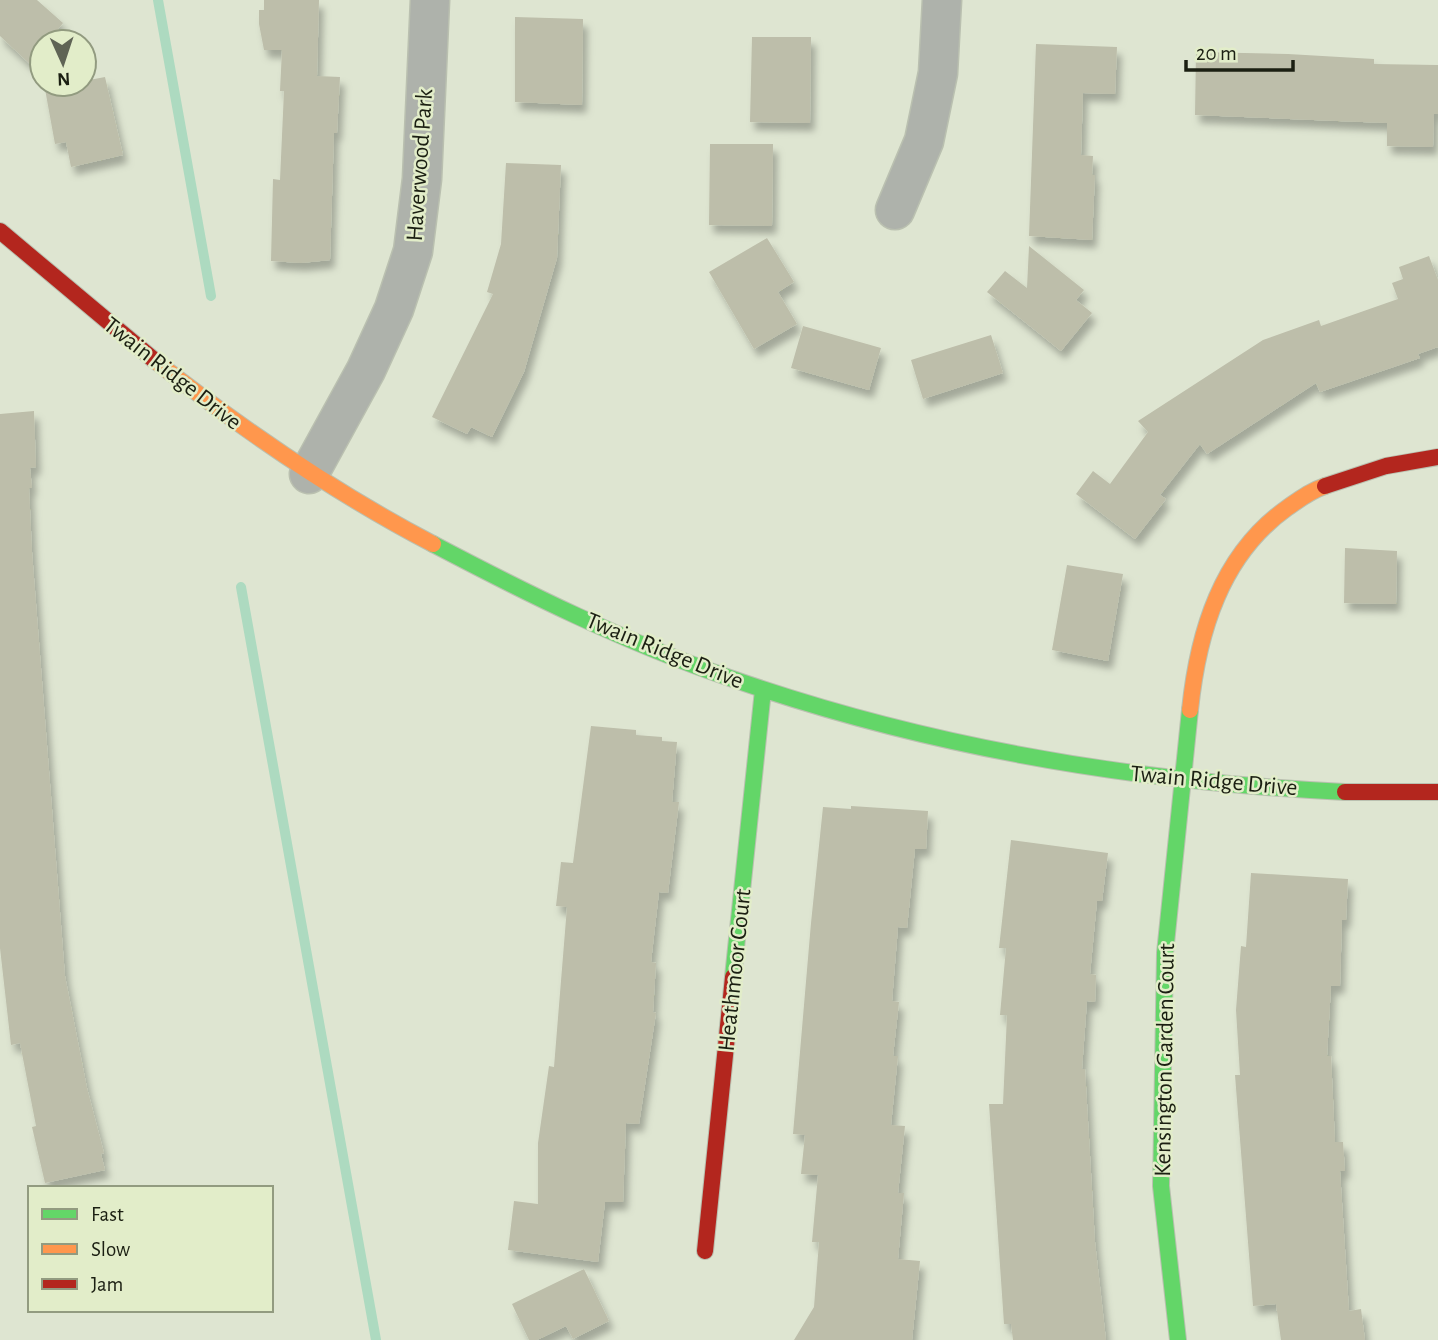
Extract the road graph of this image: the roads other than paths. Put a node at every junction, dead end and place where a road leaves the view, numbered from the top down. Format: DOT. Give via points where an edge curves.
graph roads {
  1 [pos="430,0"];
  2 [pos="942,0"];
  3 [pos="895,210"];
  4 [pos="0,230"];
  5 [pos="1438,457"];
  6 [pos="309,474"];
  7 [pos="763,690"];
  8 [pos="1184,780"];
  9 [pos="1438,792"];
  10 [pos="705,1251"];
  11 [pos="1178,1340"];
  1 -- 6 [label="street, Haverwood Park" via="422,179 413,251 394,309 366,370"];
  2 -- 3 [label="street" via="938,73 924,141"];
  4 -- 6 [label="street, Twain Ridge Drive" via="157,365"];
  5 -- 8 [label="street, Kensington Garden Court" via="1386,466 1311,491 1262,526 1230,567 1209,612 1195,671"];
  6 -- 7 [label="street, Twain Ridge Drive" via="517,588"];
  7 -- 8 [label="street, Twain Ridge Drive" via="980,747 1074,766"];
  7 -- 10 [label="street, Heathmoor Court"];
  8 -- 9 [label="street, Twain Ridge Drive" via="1332,791"];
  8 -- 11 [label="street, Kensington Garden Court" via="1165,953 1161,1186"];
}
